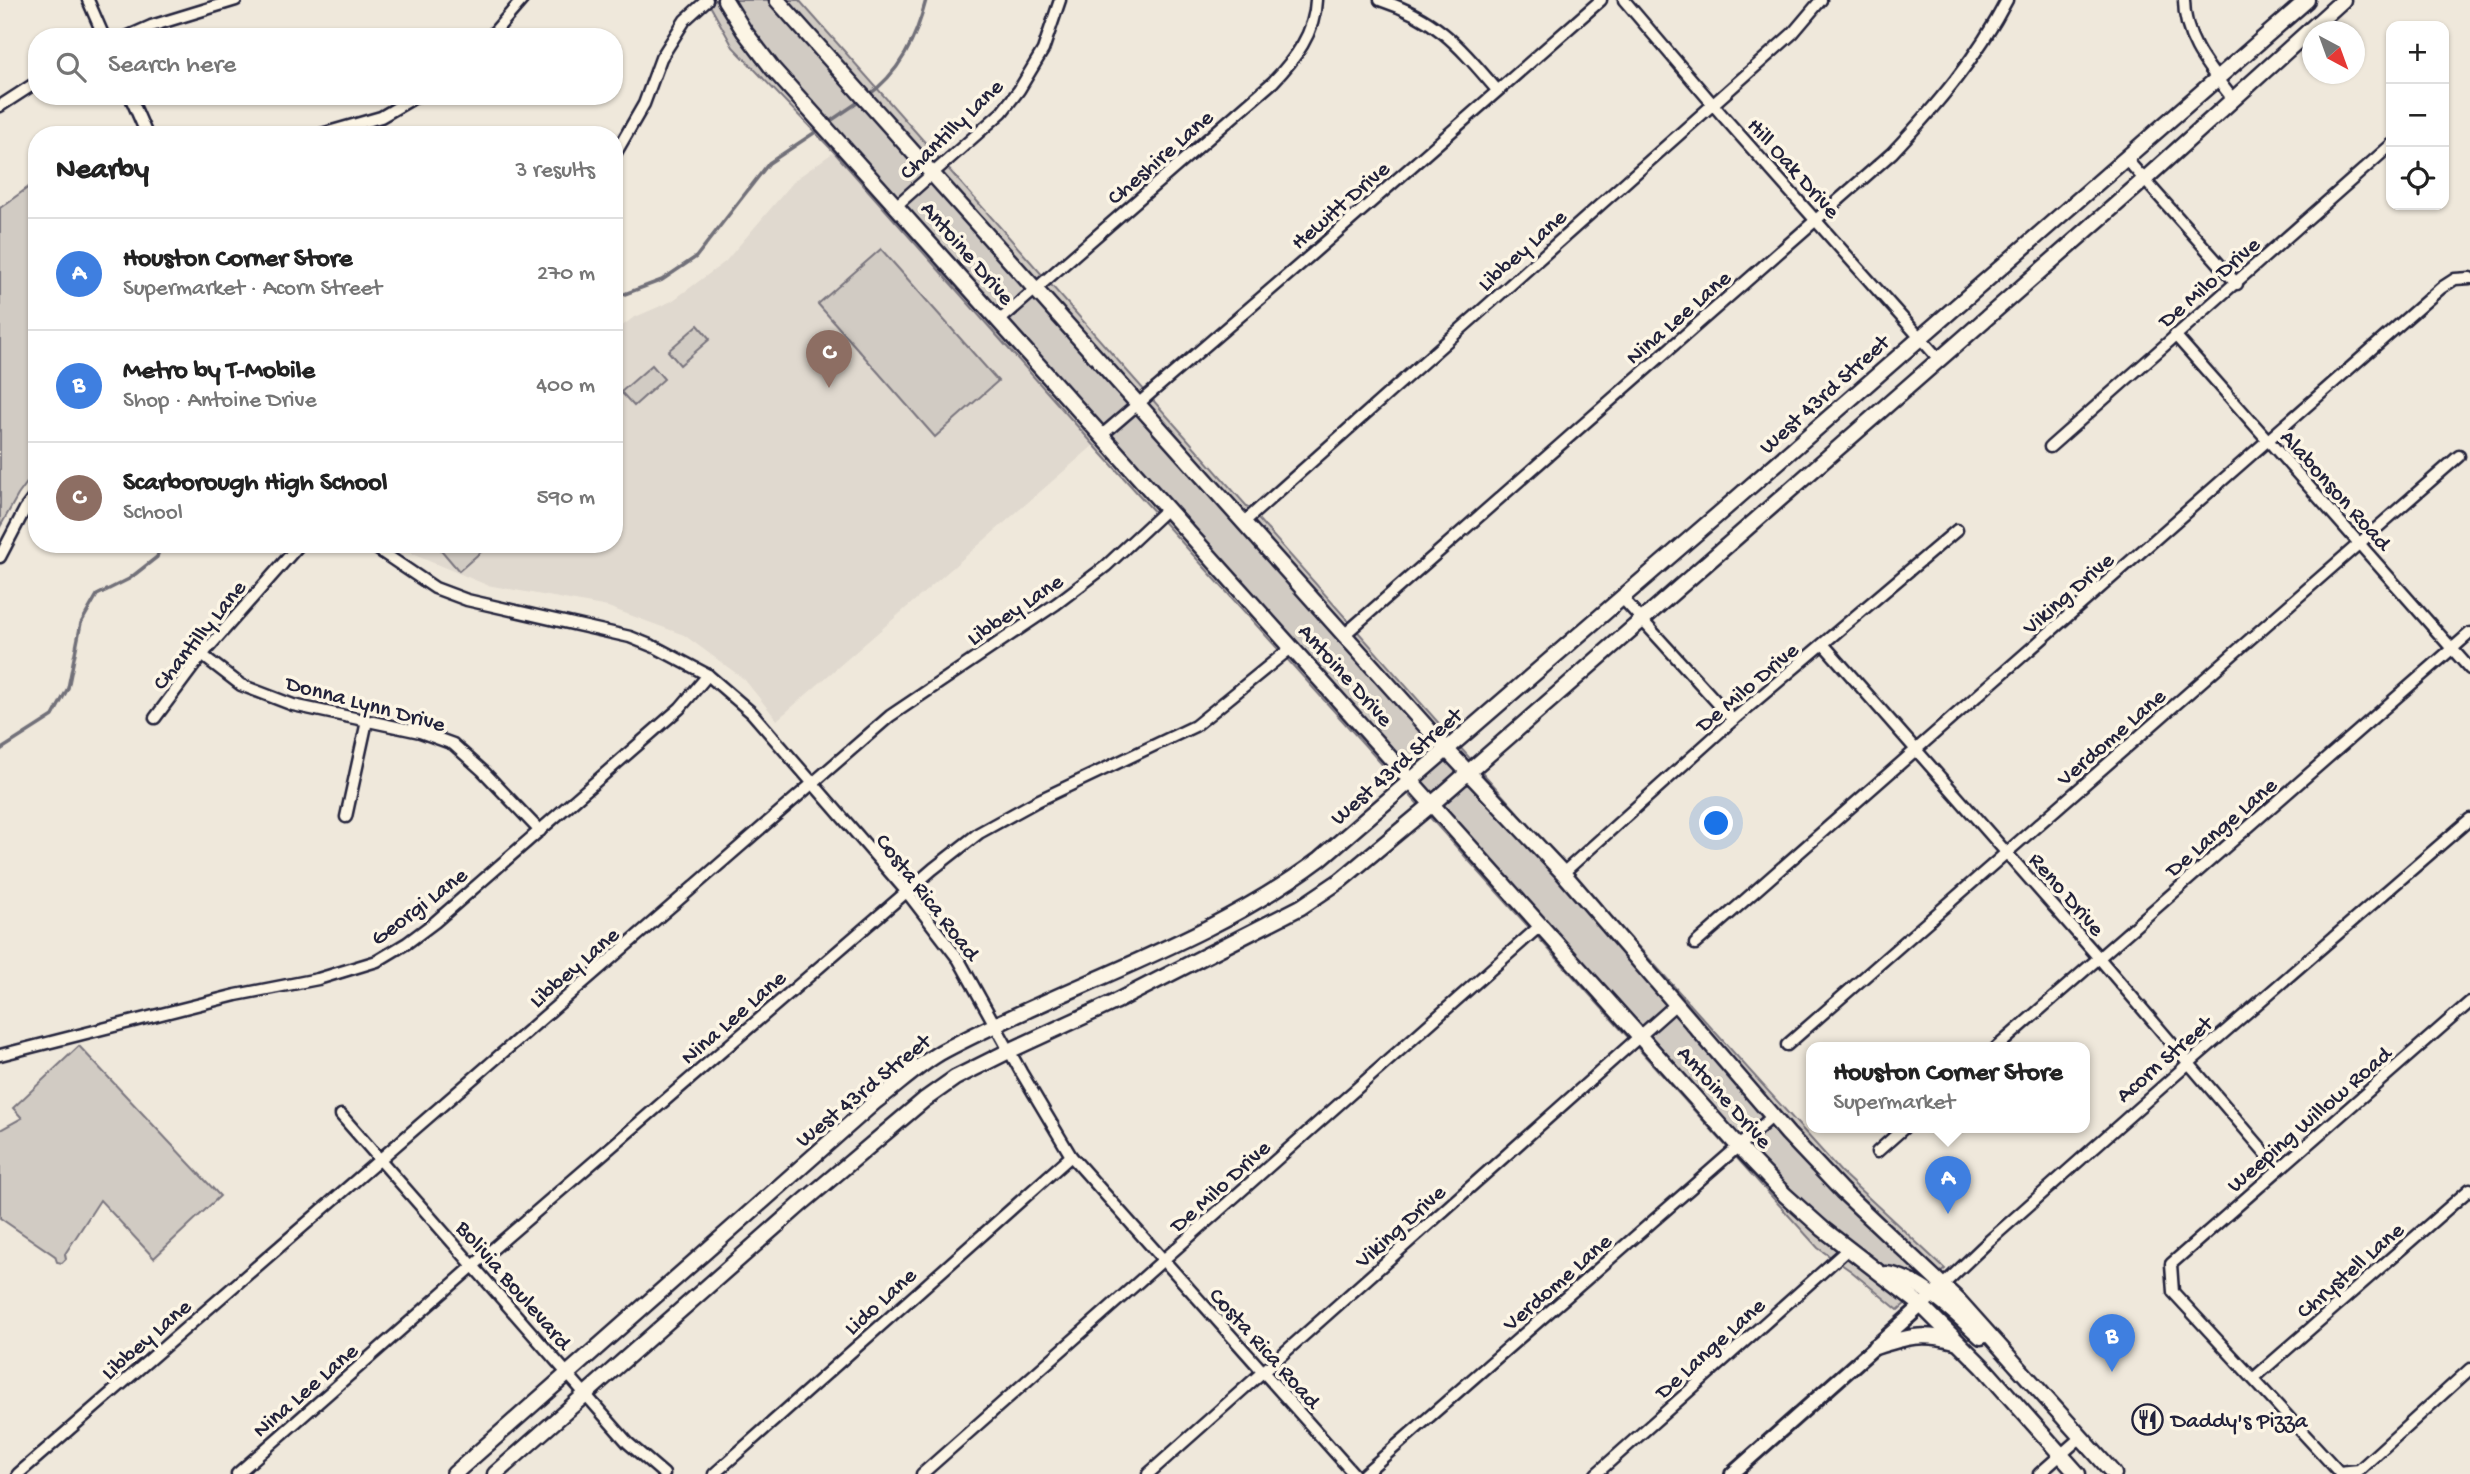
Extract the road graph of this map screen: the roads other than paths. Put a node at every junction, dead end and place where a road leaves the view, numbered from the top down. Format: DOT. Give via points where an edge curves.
graph roads {
  1 [pos="88,0"];
  2 [pos="236,0"];
  3 [pos="522,0"];
  4 [pos="707,0"];
  5 [pos="725,0"];
  6 [pos="777,0"];
  7 [pos="1060,0"];
  8 [pos="1316,0"];
  9 [pos="1380,0"];
  10 [pos="1601,0"];
  11 [pos="1624,0"];
  12 [pos="1821,0"];
  13 [pos="2007,0"];
  14 [pos="2184,0"];
  15 [pos="2307,0"];
  16 [pos="2343,0"];
  17 [pos="100,28"];
  18 [pos="146,28"];
  19 [pos="498,28"];
  20 [pos="2217,79"];
  21 [pos="28,88"];
  22 [pos="1497,90"];
  23 [pos="2232,98"];
  24 [pos="1713,104"];
  25 [pos="134,105"];
  26 [pos="402,105"];
  27 [pos="0,106"];
  28 [pos="142,126"];
  29 [pos="350,126"];
  30 [pos="623,140"];
  31 [pos="2389,147"];
  32 [pos="2127,160"];
  33 [pos="932,173"];
  34 [pos="2144,180"];
  35 [pos="897,205"];
  36 [pos="1816,219"];
  37 [pos="2470,278"];
  38 [pos="2237,284"];
  39 [pos="1035,289"];
  40 [pos="999,321"];
  41 [pos="2175,335"];
  42 [pos="1920,337"];
  43 [pos="1938,358"];
  44 [pos="1138,404"];
  45 [pos="1102,435"];
  46 [pos="2268,441"];
  47 [pos="2050,447"];
  48 [pos="2459,456"];
  49 [pos="1773,468"];
  50 [pos="1790,488"];
  51 [pos="28,505"];
  52 [pos="1168,508"];
  53 [pos="1243,523"];
  54 [pos="1957,530"];
  55 [pos="2359,544"];
  56 [pos="291,553"];
  57 [pos="383,553"];
  58 [pos="0,557"];
  59 [pos="1623,599"];
  60 [pos="1641,620"];
  61 [pos="2470,634"];
  62 [pos="1344,635"];
  63 [pos="1825,645"];
  64 [pos="1292,647"];
  65 [pos="2452,649"];
  66 [pos="202,655"];
  67 [pos="2470,669"];
  68 [pos="708,675"];
  69 [pos="155,718"];
  70 [pos="1734,720"];
  71 [pos="367,722"];
  72 [pos="1447,750"];
  73 [pos="1916,751"];
  74 [pos="1467,773"];
  75 [pos="1411,781"];
  76 [pos="812,783"];
  77 [pos="1432,804"];
  78 [pos="346,817"];
  79 [pos="2470,818"];
  80 [pos="540,831"];
  81 [pos="2007,853"];
  82 [pos="1563,873"];
  83 [pos="906,891"];
  84 [pos="1226,920"];
  85 [pos="1541,925"];
  86 [pos="1236,942"];
  87 [pos="1695,944"];
  88 [pos="2099,958"];
  89 [pos="2470,1002"];
  90 [pos="1676,1003"];
  91 [pos="995,1027"];
  92 [pos="1640,1035"];
  93 [pos="2003,1042"];
  94 [pos="1787,1045"];
  95 [pos="1009,1051"];
  96 [pos="0,1055"];
  97 [pos="2189,1063"];
  98 [pos="341,1115"];
  99 [pos="1773,1116"];
  100 [pos="1898,1133"];
  101 [pos="1739,1147"];
  102 [pos="1877,1152"];
  103 [pos="1071,1156"];
  104 [pos="380,1160"];
  105 [pos="2279,1169"];
  106 [pos="783,1184"];
  107 [pos="2470,1189"];
  108 [pos="801,1204"];
  109 [pos="1848,1249"];
  110 [pos="1163,1260"];
  111 [pos="472,1267"];
  112 [pos="1932,1296"];
  113 [pos="1958,1342"];
  114 [pos="1875,1347"];
  115 [pos="567,1373"];
  116 [pos="1263,1373"];
  117 [pos="2468,1376"];
  118 [pos="2254,1378"];
  119 [pos="586,1396"];
  120 [pos="2081,1437"];
  121 [pos="2061,1454"];
  122 [pos="18,1474"];
  123 [pos="237,1474"];
  124 [pos="454,1474"];
  125 [pos="495,1474"];
  126 [pos="664,1474"];
  127 [pos="714,1474"];
  128 [pos="922,1474"];
  129 [pos="1148,1474"];
  130 [pos="1354,1474"];
  131 [pos="1364,1474"];
  132 [pos="1596,1474"];
  133 [pos="1732,1474"];
  134 [pos="2039,1474"];
  135 [pos="2078,1474"];
  136 [pos="2114,1474"];
  1 -- 17 [label="street"];
  2 -- 18 [label="street"];
  3 -- 19 [label="street"];
  4 -- 30 [label="street" via="685,20 661,58 644,104"];
  5 -- 35 [label="main road, Antoine Drive" via="773,69"];
  6 -- 33 [label="main road, Antoine Drive"];
  7 -- 33 [label="street, Chantilly Lane" via="1043,50 1019,90 1002,112"];
  8 -- 39 [label="street, Cheshire Lane" via="1308,36 1273,82"];
  9 -- 22 [label="street" via="1408,9 1442,30"];
  10 -- 22 [label="street, Hewitt Drive"];
  11 -- 24 [label="street, Hill Oak Drive"];
  12 -- 24 [label="street, Libbey Lane" via="1793,33"];
  13 -- 36 [label="street, Nina Lee Lane" via="1942,99 1892,153"];
  14 -- 20 [label="street" via="2184,19 2194,43"];
  15 -- 20 [label="main road, West 43rd Street"];
  16 -- 23 [label="main road, West 43rd Street"];
  20 -- 23 [label="street"];
  20 -- 32 [label="main road, West 43rd Street"];
  21 -- 27 [label="street"];
  22 -- 44 [label="street, Hewitt Drive"];
  23 -- 34 [label="main road, West 43rd Street"];
  24 -- 36 [label="street, Hill Oak Drive"];
  24 -- 53 [label="street, Libbey Lane"];
  25 -- 28 [label="street"];
  26 -- 29 [label="street"];
  31 -- 38 [label="street, De Milo Drive"];
  32 -- 34 [label="street"];
  32 -- 42 [label="main road, West 43rd Street"];
  33 -- 35 [label="street, Chantilly Lane"];
  33 -- 39 [label="main road, Antoine Drive"];
  34 -- 38 [label="street"];
  34 -- 43 [label="main road, West 43rd Street"];
  35 -- 40 [label="main road, Antoine Drive"];
  36 -- 42 [label="street, Hill Oak Drive"];
  36 -- 62 [label="street, Nina Lee Lane"];
  37 -- 46 [label="street, Viking Drive" via="2455,279 2441,288"];
  38 -- 41 [label="street, De Milo Drive"];
  39 -- 40 [label="street, Cheshire Lane"];
  39 -- 44 [label="main road, Antoine Drive"];
  40 -- 45 [label="main road, Antoine Drive"];
  41 -- 46 [label="street, Alabonson Road"];
  41 -- 47 [label="street, De Milo Drive"];
  42 -- 43 [label="street, Hill Oak Drive"];
  42 -- 49 [label="main road, West 43rd Street"];
  43 -- 50 [label="main road, West 43rd Street"];
  44 -- 45 [label="street, Hewitt Drive"];
  44 -- 53 [label="main road, Antoine Drive"];
  45 -- 52 [label="main road, Antoine Drive"];
  46 -- 55 [label="street, Alabonson Road"];
  46 -- 73 [label="street, Viking Drive"];
  48 -- 55 [label="street, Verdome Lane"];
  49 -- 50 [label="main road"];
  49 -- 59 [label="main road, West 43rd Street"];
  50 -- 60 [label="main road, West 43rd Street"];
  51 -- 58 [label="street"];
  52 -- 64 [label="main road, Antoine Drive"];
  52 -- 76 [label="street, Libbey Lane" via="1106,566 890,716"];
  53 -- 62 [label="main road, Antoine Drive"];
  54 -- 63 [label="street, De Milo Drive"];
  55 -- 65 [label="street, Alabonson Road"];
  55 -- 81 [label="street, Verdome Lane"];
  56 -- 66 [label="street, Chantilly Lane"];
  57 -- 68 [label="street, Costa Rica Road" via="435,588 467,600 630,637"];
  59 -- 60 [label="street"];
  59 -- 72 [label="main road, West 43rd Street"];
  60 -- 70 [label="street"];
  60 -- 74 [label="main road, West 43rd Street"];
  61 -- 65 [label="street, De Lange Lane"];
  62 -- 72 [label="main road, Antoine Drive"];
  63 -- 70 [label="street, De Milo Drive"];
  63 -- 73 [label="street, Reno Drive"];
  64 -- 75 [label="main road, Antoine Drive"];
  64 -- 83 [label="street, Nina Lee Lane" via="1195,726 979,833"];
  65 -- 67 [label="street, Alabonson Road"];
  65 -- 88 [label="street, De Lange Lane"];
  66 -- 69 [label="street, Chantilly Lane"];
  66 -- 71 [label="street, Donna Lynn Drive" via="241,685 293,705"];
  68 -- 76 [label="street, Costa Rica Road" via="752,713"];
  68 -- 80 [label="street, Georgi Lane" via="680,708"];
  70 -- 82 [label="street, De Milo Drive"];
  71 -- 78 [label="street"];
  71 -- 80 [label="street, Donna Lynn Drive" via="453,744"];
  72 -- 74 [label="main road, Antoine Drive"];
  72 -- 75 [label="main road, West 43rd Street"];
  73 -- 81 [label="street, Reno Drive"];
  73 -- 87 [label="street, Viking Drive"];
  74 -- 77 [label="main road, West 43rd Street"];
  74 -- 82 [label="main road, Antoine Drive"];
  75 -- 77 [label="main road, Antoine Drive"];
  75 -- 84 [label="main road, West 43rd Street" via="1288,884"];
  76 -- 83 [label="street, Costa Rica Road"];
  76 -- 104 [label="street, Libbey Lane"];
  77 -- 85 [label="main road, Antoine Drive"];
  77 -- 86 [label="main road, West 43rd Street" via="1341,880"];
  79 -- 97 [label="street, Acorn Street"];
  80 -- 96 [label="street, Georgi Lane" via="435,922 377,961"];
  81 -- 88 [label="street, Reno Drive"];
  81 -- 94 [label="street, Verdome Lane"];
  82 -- 90 [label="main road, Antoine Drive"];
  83 -- 91 [label="street, Costa Rica Road" via="959,960"];
  83 -- 111 [label="street, Nina Lee Lane"];
  84 -- 86 [label="main road"];
  84 -- 91 [label="main road, West 43rd Street"];
  85 -- 92 [label="main road, Antoine Drive"];
  85 -- 110 [label="street, De Milo Drive"];
  86 -- 95 [label="main road, West 43rd Street"];
  88 -- 93 [label="street, De Lange Lane"];
  88 -- 97 [label="street, Reno Drive"];
  89 -- 105 [label="street, Weeping Willow Road"];
  90 -- 92 [label="street, Viking Drive"];
  90 -- 99 [label="main road, Antoine Drive"];
  91 -- 95 [label="street, Costa Rica Road"];
  91 -- 106 [label="main road, West 43rd Street" via="942,1051 876,1101"];
  92 -- 101 [label="main road, Antoine Drive"];
  92 -- 116 [label="street, Viking Drive"];
  95 -- 103 [label="street, Costa Rica Road"];
  95 -- 108 [label="main road, West 43rd Street" via="955,1078 924,1100"];
  97 -- 105 [label="street, Reno Drive"];
  97 -- 112 [label="street, Acorn Street"];
  98 -- 104 [label="street, Bolivia Boulevard"];
  99 -- 101 [label="street, Verdome Lane"];
  99 -- 112 [label="main road, Antoine Drive"];
  100 -- 102 [label="street"];
  101 -- 109 [label="main road, Antoine Drive" via="1785,1195"];
  101 -- 131 [label="street, Verdome Lane"];
  103 -- 110 [label="street, Costa Rica Road"];
  103 -- 127 [label="street, Lido Lane"];
  104 -- 111 [label="street, Bolivia Boulevard"];
  104 -- 122 [label="street, Libbey Lane"];
  105 -- 118 [label="street, Weeping Willow Road" via="2171,1264 2173,1292"];
  106 -- 108 [label="main road"];
  106 -- 115 [label="main road, West 43rd Street"];
  107 -- 118 [label="street, Chrystell Lane"];
  108 -- 119 [label="main road, West 43rd Street"];
  109 -- 112 [label="main road, Antoine Drive" via="1881,1273 1897,1275"];
  109 -- 132 [label="street, De Lange Lane"];
  110 -- 116 [label="street, Costa Rica Road"];
  110 -- 128 [label="street, De Milo Drive"];
  111 -- 115 [label="street, Bolivia Boulevard"];
  111 -- 123 [label="street, Nina Lee Lane"];
  112 -- 113 [label="main road, Antoine Drive"];
  112 -- 114 [label="street, Acorn Street"];
  112 -- 120 [label="main road, Antoine Drive" via="2001,1347"];
  113 -- 114 [label="main road" via="1938,1336 1909,1336"];
  113 -- 121 [label="main road, Antoine Drive"];
  114 -- 133 [label="street, Acorn Street"];
  115 -- 119 [label="street, Bolivia Boulevard"];
  115 -- 124 [label="main road, West 43rd Street"];
  116 -- 129 [label="street, Viking Drive"];
  116 -- 130 [label="street, Costa Rica Road"];
  117 -- 118 [label="street" via="2359,1470 2339,1472"];
  119 -- 125 [label="main road, West 43rd Street"];
  119 -- 126 [label="street, Bolivia Boulevard" via="628,1443"];
  120 -- 121 [label="street"];
  120 -- 136 [label="main road, Antoine Drive"];
  121 -- 134 [label="street"];
  121 -- 135 [label="main road, Antoine Drive"];
}
